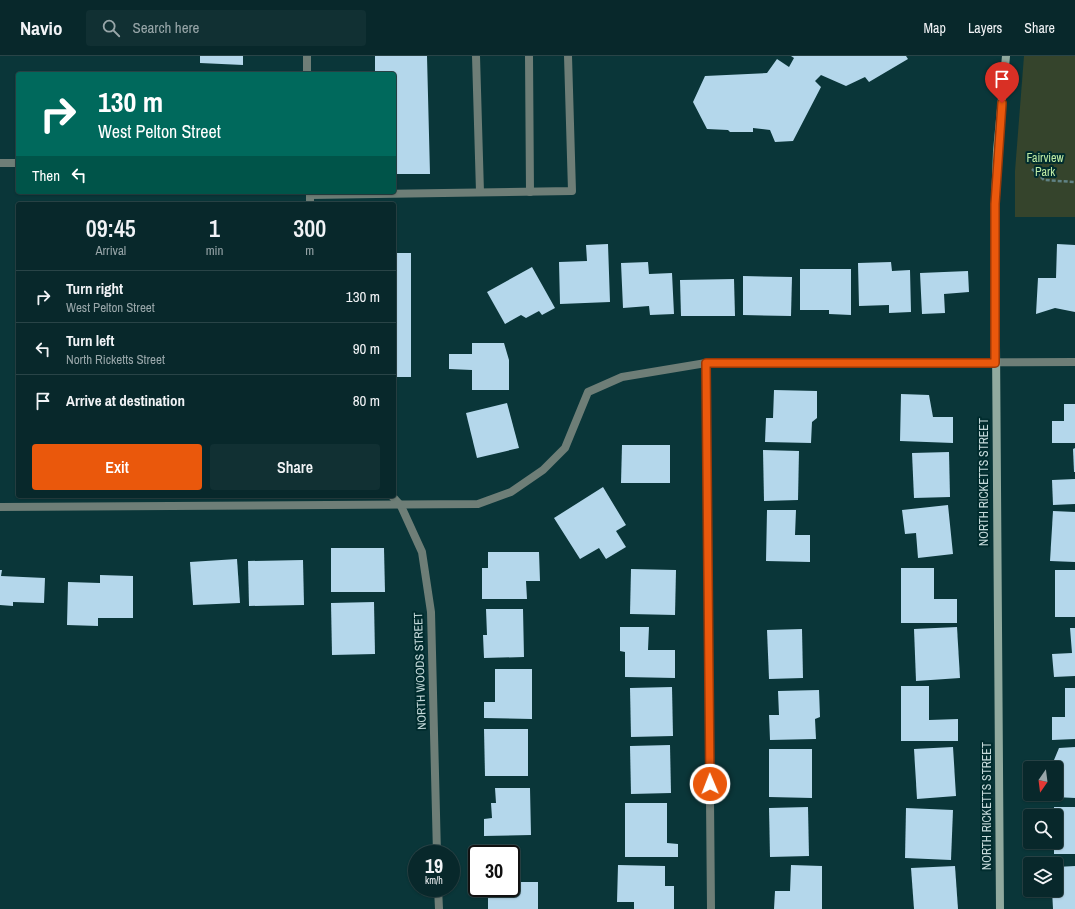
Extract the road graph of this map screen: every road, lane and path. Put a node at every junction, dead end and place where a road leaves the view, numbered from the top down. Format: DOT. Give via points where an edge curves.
graph roads {
  1 [pos="306,56"];
  2 [pos="476,56"];
  3 [pos="529,56"];
  4 [pos="568,56"];
  5 [pos="1006,56"];
  6 [pos="307,72"];
  7 [pos="0,163"];
  8 [pos="16,163"];
  9 [pos="1032,169"];
  10 [pos="1075,182"];
  11 [pos="396,192"];
  12 [pos="480,192"];
  13 [pos="530,192"];
  14 [pos="1075,362"];
  15 [pos="706,363"];
  16 [pos="995,363"];
  17 [pos="394,498"];
  18 [pos="401,506"];
  19 [pos="0,507"];
  20 [pos="437,845"];
  21 [pos="438,897"];
  22 [pos="439,909"];
  23 [pos="711,909"];
  24 [pos="1000,909"];
  1 -- 6 [label="street"];
  2 -- 12 [label="street"];
  3 -- 13 [label="street"];
  4 -- 13 [label="street" via="572,191"];
  5 -- 16 [label="street, NORTH RICKETTS STREET" via="997,150 995,204"];
  7 -- 8 [label="street"];
  9 -- 10 [label="path" via="1044,180"];
  11 -- 12 [label="street"];
  12 -- 13 [label="street"];
  14 -- 16 [label="street"];
  15 -- 16 [label="street"];
  15 -- 18 [label="street" via="622,377 588,392 565,448 543,470 511,492 478,504"];
  15 -- 23 [label="street"];
  16 -- 24 [label="street, NORTH RICKETTS STREET"];
  17 -- 18 [label="street, NORTH WOODS STREET"];
  18 -- 19 [label="street"];
  18 -- 20 [label="street, NORTH WOODS STREET" via="422,552 431,612"];
  21 -- 22 [label="street"];
}
